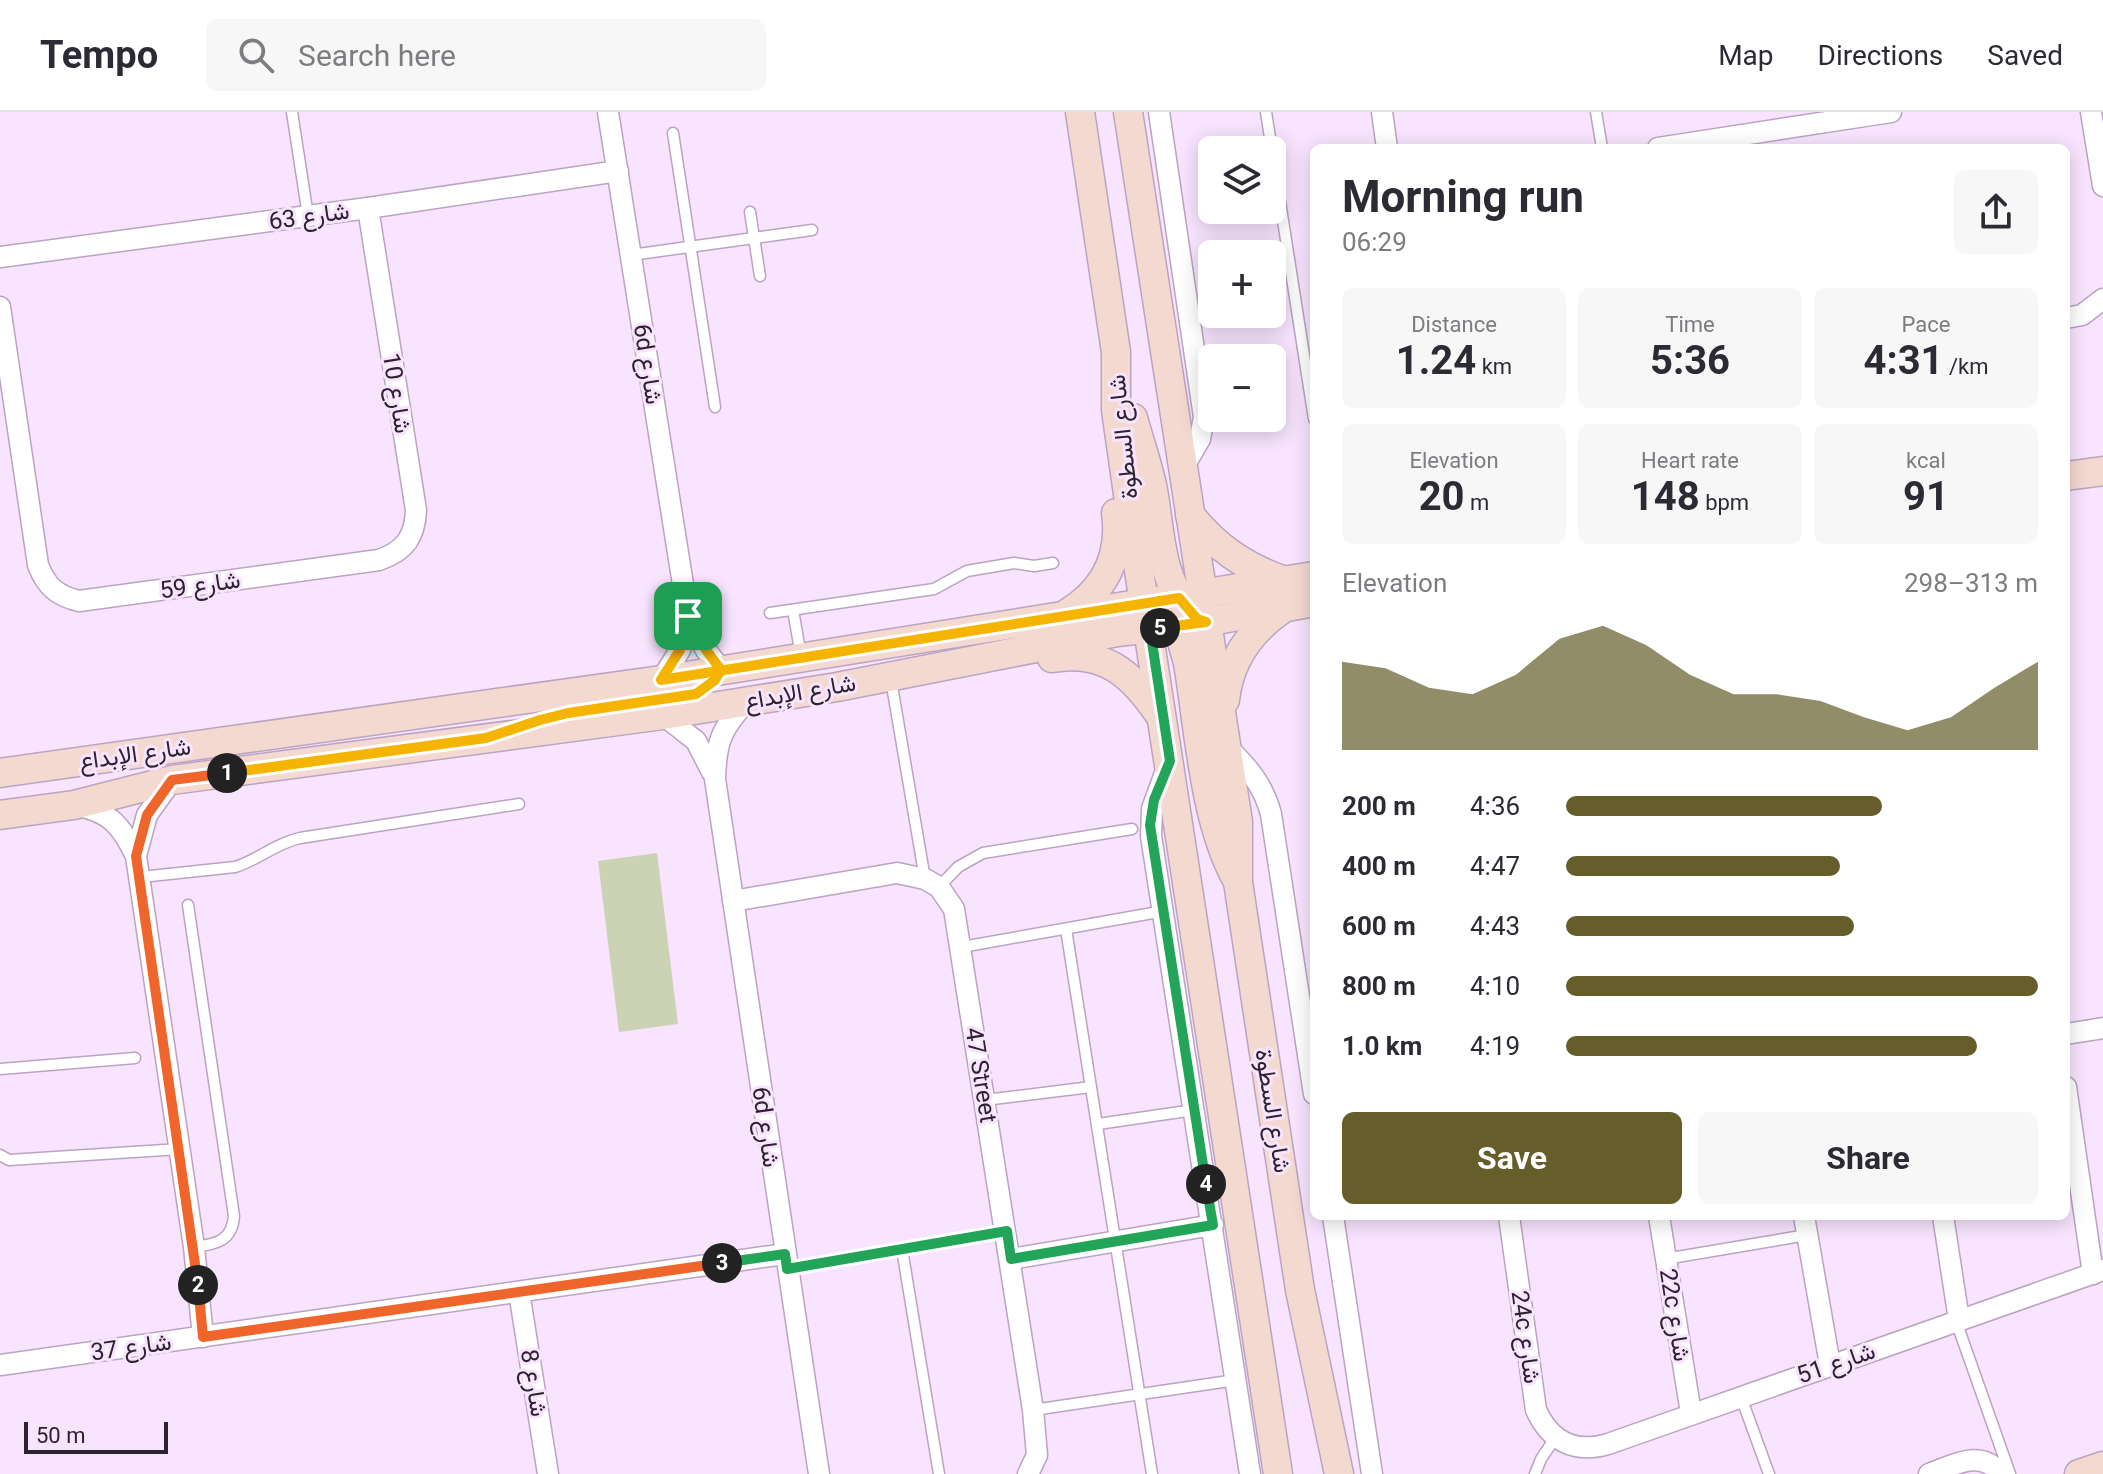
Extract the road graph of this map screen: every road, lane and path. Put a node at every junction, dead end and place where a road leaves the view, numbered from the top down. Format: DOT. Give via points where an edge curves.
graph roads {
  1 [pos="292,112"];
  2 [pos="608,112"];
  3 [pos="1080,112"];
  4 [pos="1128,112"];
  5 [pos="1159,112"];
  6 [pos="1266,112"];
  7 [pos="1382,112"];
  8 [pos="1596,112"];
  9 [pos="1891,112"];
  10 [pos="2091,112"];
  11 [pos="673,133"];
  12 [pos="1386,144"];
  13 [pos="1601,144"];
  14 [pos="1684,144"];
  15 [pos="618,171"];
  16 [pos="2103,186"];
  17 [pos="368,208"];
  18 [pos="750,212"];
  19 [pos="308,216"];
  20 [pos="812,230"];
  21 [pos="754,238"];
  22 [pos="690,247"];
  23 [pos="631,255"];
  24 [pos="0,257"];
  25 [pos="760,276"];
  26 [pos="2103,299"];
  27 [pos="0,307"];
  28 [pos="2070,317"];
  29 [pos="1116,352"];
  30 [pos="1310,393"];
  31 [pos="715,407"];
  32 [pos="1183,468"];
  33 [pos="2103,473"];
  34 [pos="2070,476"];
  35 [pos="1190,515"];
  36 [pos="379,560"];
  37 [pos="1053,563"];
  38 [pos="1310,580"];
  39 [pos="1191,595"];
  40 [pos="1294,596"];
  41 [pos="793,610"];
  42 [pos="770,613"];
  43 [pos="688,616"];
  44 [pos="1063,616"];
  45 [pos="1156,619"];
  46 [pos="1206,622"];
  47 [pos="801,658"];
  48 [pos="969,660"];
  49 [pos="721,670"];
  50 [pos="891,676"];
  51 [pos="661,680"];
  52 [pos="746,702"];
  53 [pos="663,715"];
  54 [pos="1164,720"];
  55 [pos="1224,737"];
  56 [pos="486,738"];
  57 [pos="1170,761"];
  58 [pos="0,773"];
  59 [pos="715,779"];
  60 [pos="172,780"];
  61 [pos="519,804"];
  62 [pos="74,805"];
  63 [pos="0,815"];
  64 [pos="1132,829"];
  65 [pos="136,856"];
  66 [pos="141,877"];
  67 [pos="1238,882"];
  68 [pos="932,883"];
  69 [pos="733,901"];
  70 [pos="188,905"];
  71 [pos="1164,911"];
  72 [pos="1066,929"];
  73 [pos="962,947"];
  74 [pos="2103,1028"];
  75 [pos="2070,1033"];
  76 [pos="135,1058"];
  77 [pos="1310,1068"];
  78 [pos="0,1069"];
  79 [pos="1091,1087"];
  80 [pos="985,1100"];
  81 [pos="1195,1110"];
  82 [pos="1098,1124"];
  83 [pos="2070,1140"];
  84 [pos="180,1149"];
  85 [pos="0,1155"];
  86 [pos="2074,1194"];
  87 [pos="1334,1220"];
  88 [pos="1510,1220"];
  89 [pos="1660,1220"];
  90 [pos="1944,1220"];
  91 [pos="1213,1225"];
  92 [pos="1805,1226"];
  93 [pos="1007,1231"];
  94 [pos="1115,1241"];
  95 [pos="194,1247"];
  96 [pos="902,1249"];
  97 [pos="1011,1259"];
  98 [pos="1665,1259"];
  99 [pos="786,1262"];
  100 [pos="2098,1272"];
  101 [pos="519,1292"];
  102 [pos="1958,1321"];
  103 [pos="203,1337"];
  104 [pos="0,1365"];
  105 [pos="1830,1365"];
  106 [pos="1236,1380"];
  107 [pos="1139,1395"];
  108 [pos="1741,1396"];
  109 [pos="1033,1410"];
  110 [pos="1691,1413"];
  111 [pos="1562,1442"];
  112 [pos="2103,1466"];
  113 [pos="1032,1473"];
  114 [pos="548,1474"];
  115 [pos="819,1474"];
  116 [pos="939,1474"];
  117 [pos="1152,1474"];
  118 [pos="1250,1474"];
  119 [pos="1278,1474"];
  120 [pos="1339,1474"];
  121 [pos="1372,1474"];
  122 [pos="1535,1474"];
  123 [pos="1769,1474"];
  124 [pos="1929,1474"];
  125 [pos="2001,1474"];
  126 [pos="2010,1474"];
  127 [pos="2079,1474"];
  1 -- 19 [label="lane"];
  2 -- 15 [label="street, 6d شارع"];
  3 -- 29 [label="main road, شارع السطوة"];
  4 -- 32 [label="main road, شارع السطوة"];
  5 -- 32 [label="street" via="1204,417 1200,439"];
  6 -- 30 [label="lane"];
  7 -- 12 [label="street"];
  8 -- 13 [label="lane"];
  9 -- 14 [label="street"];
  10 -- 16 [label="street"];
  11 -- 22 [label="lane"];
  15 -- 17 [label="street, شارع 63"];
  15 -- 23 [label="street, 6d شارع"];
  17 -- 19 [label="street, شارع 63"];
  17 -- 36 [label="street, شارع 10" via="416,510 408,543"];
  18 -- 21 [label="lane"];
  19 -- 24 [label="street, شارع 63"];
  20 -- 21 [label="lane"];
  21 -- 22 [label="lane"];
  21 -- 25 [label="lane"];
  22 -- 23 [label="lane"];
  22 -- 31 [label="lane"];
  23 -- 43 [label="street, 6d شارع"];
  26 -- 28 [label="street"];
  27 -- 36 [label="street, شارع 59" via="38,565 53,590 79,601"];
  29 -- 39 [label="main road" via="1152,484 1167,575"];
  29 -- 44 [label="main road" via="1102,409 1118,529 1116,551 1096,590"];
  29 -- 45 [label="main road, شارع السطوة" via="1116,410"];
  32 -- 35 [label="main road, شارع السطوة"];
  33 -- 34 [label="main road"];
  35 -- 39 [label="main road, شارع السطوة"];
  35 -- 40 [label="main road" via="1229,555"];
  37 -- 41 [label="lane" via="978,569 934,589"];
  38 -- 40 [label="main road, شارع الإبداع"];
  39 -- 40 [label="main road, شارع الإبداع"];
  39 -- 45 [label="main road, شارع الإبداع"];
  39 -- 46 [label="main road, شارع السطوة"];
  40 -- 46 [label="main road, شارع الإبداع"];
  40 -- 55 [label="main road" via="1254,631 1232,667"];
  41 -- 42 [label="lane"];
  41 -- 47 [label="lane"];
  43 -- 49 [label="street, 6d شارع"];
  43 -- 51 [label="street, 6d شارع" via="680,650"];
  44 -- 45 [label="main road, شارع الإبداع"];
  44 -- 47 [label="main road, شارع الإبداع"];
  45 -- 46 [label="main road, شارع الإبداع"];
  45 -- 48 [label="main road, شارع الإبداع" via="1102,635"];
  45 -- 54 [label="main road, شارع السطوة"];
  45 -- 67 [label="main road" via="1181,638 1215,829"];
  46 -- 55 [label="main road, شارع السطوة"];
  47 -- 49 [label="main road, شارع الإبداع"];
  48 -- 50 [label="main road, شارع الإبداع"];
  48 -- 54 [label="main road" via="996,667 1085,656 1122,670"];
  49 -- 51 [label="main road, شارع الإبداع"];
  49 -- 56 [label="main road" via="696,694 568,713"];
  50 -- 52 [label="main road, شارع الإبداع"];
  50 -- 68 [label="lane"];
  51 -- 58 [label="main road, شارع الإبداع"];
  52 -- 53 [label="main road, شارع الإبداع"];
  52 -- 59 [label="street, 6d شارع" via="719,739"];
  53 -- 56 [label="main road, شارع الإبداع"];
  53 -- 59 [label="street, 6d شارع" via="696,741"];
  54 -- 57 [label="main road, شارع السطوة"];
  55 -- 67 [label="main road, شارع السطوة" via="1238,822"];
  55 -- 77 [label="street, شارع السطوة" via="1262,788 1271,814"];
  56 -- 60 [label="main road, شارع الإبداع"];
  57 -- 71 [label="street" via="1150,825"];
  57 -- 119 [label="main road, شارع السطوة"];
  59 -- 69 [label="street, 6d شارع"];
  60 -- 62 [label="main road, شارع الإبداع"];
  60 -- 65 [label="street" via="147,815"];
  61 -- 66 [label="lane" via="300,838 235,867"];
  62 -- 63 [label="main road, شارع الإبداع"];
  62 -- 65 [label="street" via="112,819"];
  64 -- 68 [label="lane" via="983,853"];
  65 -- 66 [label="street"];
  66 -- 84 [label="street"];
  67 -- 120 [label="main road, شارع السطوة" via="1300,1290"];
  68 -- 69 [label="street" via="897,873"];
  68 -- 73 [label="street, 47 Street" via="954,909"];
  69 -- 99 [label="street, 6d شارع"];
  70 -- 95 [label="lane" via="234,1216 227,1238"];
  71 -- 72 [label="lane"];
  71 -- 81 [label="street"];
  72 -- 73 [label="lane"];
  72 -- 79 [label="lane"];
  73 -- 80 [label="street, 47 Street"];
  74 -- 75 [label="street"];
  76 -- 78 [label="lane"];
  79 -- 80 [label="lane"];
  79 -- 82 [label="lane"];
  80 -- 93 [label="street, 47 Street"];
  81 -- 82 [label="lane"];
  81 -- 91 [label="street"];
  82 -- 94 [label="lane"];
  83 -- 86 [label="street"];
  84 -- 85 [label="lane" via="9,1160"];
  84 -- 95 [label="street"];
  86 -- 100 [label="street"];
  87 -- 121 [label="street"];
  88 -- 111 [label="street, 24c شارع" via="1536,1410 1543,1425"];
  89 -- 98 [label="street, 22c شارع"];
  90 -- 102 [label="street"];
  91 -- 94 [label="street"];
  91 -- 106 [label="street"];
  92 -- 98 [label="lane"];
  92 -- 105 [label="street"];
  93 -- 96 [label="lane"];
  93 -- 97 [label="street, 47 Street"];
  94 -- 97 [label="street"];
  94 -- 107 [label="lane"];
  95 -- 103 [label="street"];
  96 -- 99 [label="lane"];
  96 -- 116 [label="lane"];
  97 -- 109 [label="street, 47 Street"];
  98 -- 110 [label="street, 22c شارع"];
  99 -- 101 [label="street, شارع 37"];
  99 -- 115 [label="street, 6d شارع"];
  100 -- 102 [label="street, شارع 51"];
  101 -- 103 [label="street, شارع 37"];
  101 -- 114 [label="street, 8 شارع"];
  102 -- 105 [label="street, شارع 51"];
  102 -- 126 [label="lane"];
  103 -- 104 [label="street, شارع 37"];
  105 -- 108 [label="street, شارع 51"];
  106 -- 107 [label="lane"];
  106 -- 118 [label="street"];
  107 -- 109 [label="lane"];
  107 -- 117 [label="lane"];
  108 -- 110 [label="street, شارع 51"];
  108 -- 123 [label="lane"];
  109 -- 113 [label="street, 47 Street" via="1037,1455"];
  110 -- 111 [label="street, شارع 51" via="1595,1448"];
  111 -- 122 [label="lane" via="1541,1459"];
  112 -- 127 [label="main road"];
  124 -- 125 [label="street" via="1973,1459 1988,1462"];
}
